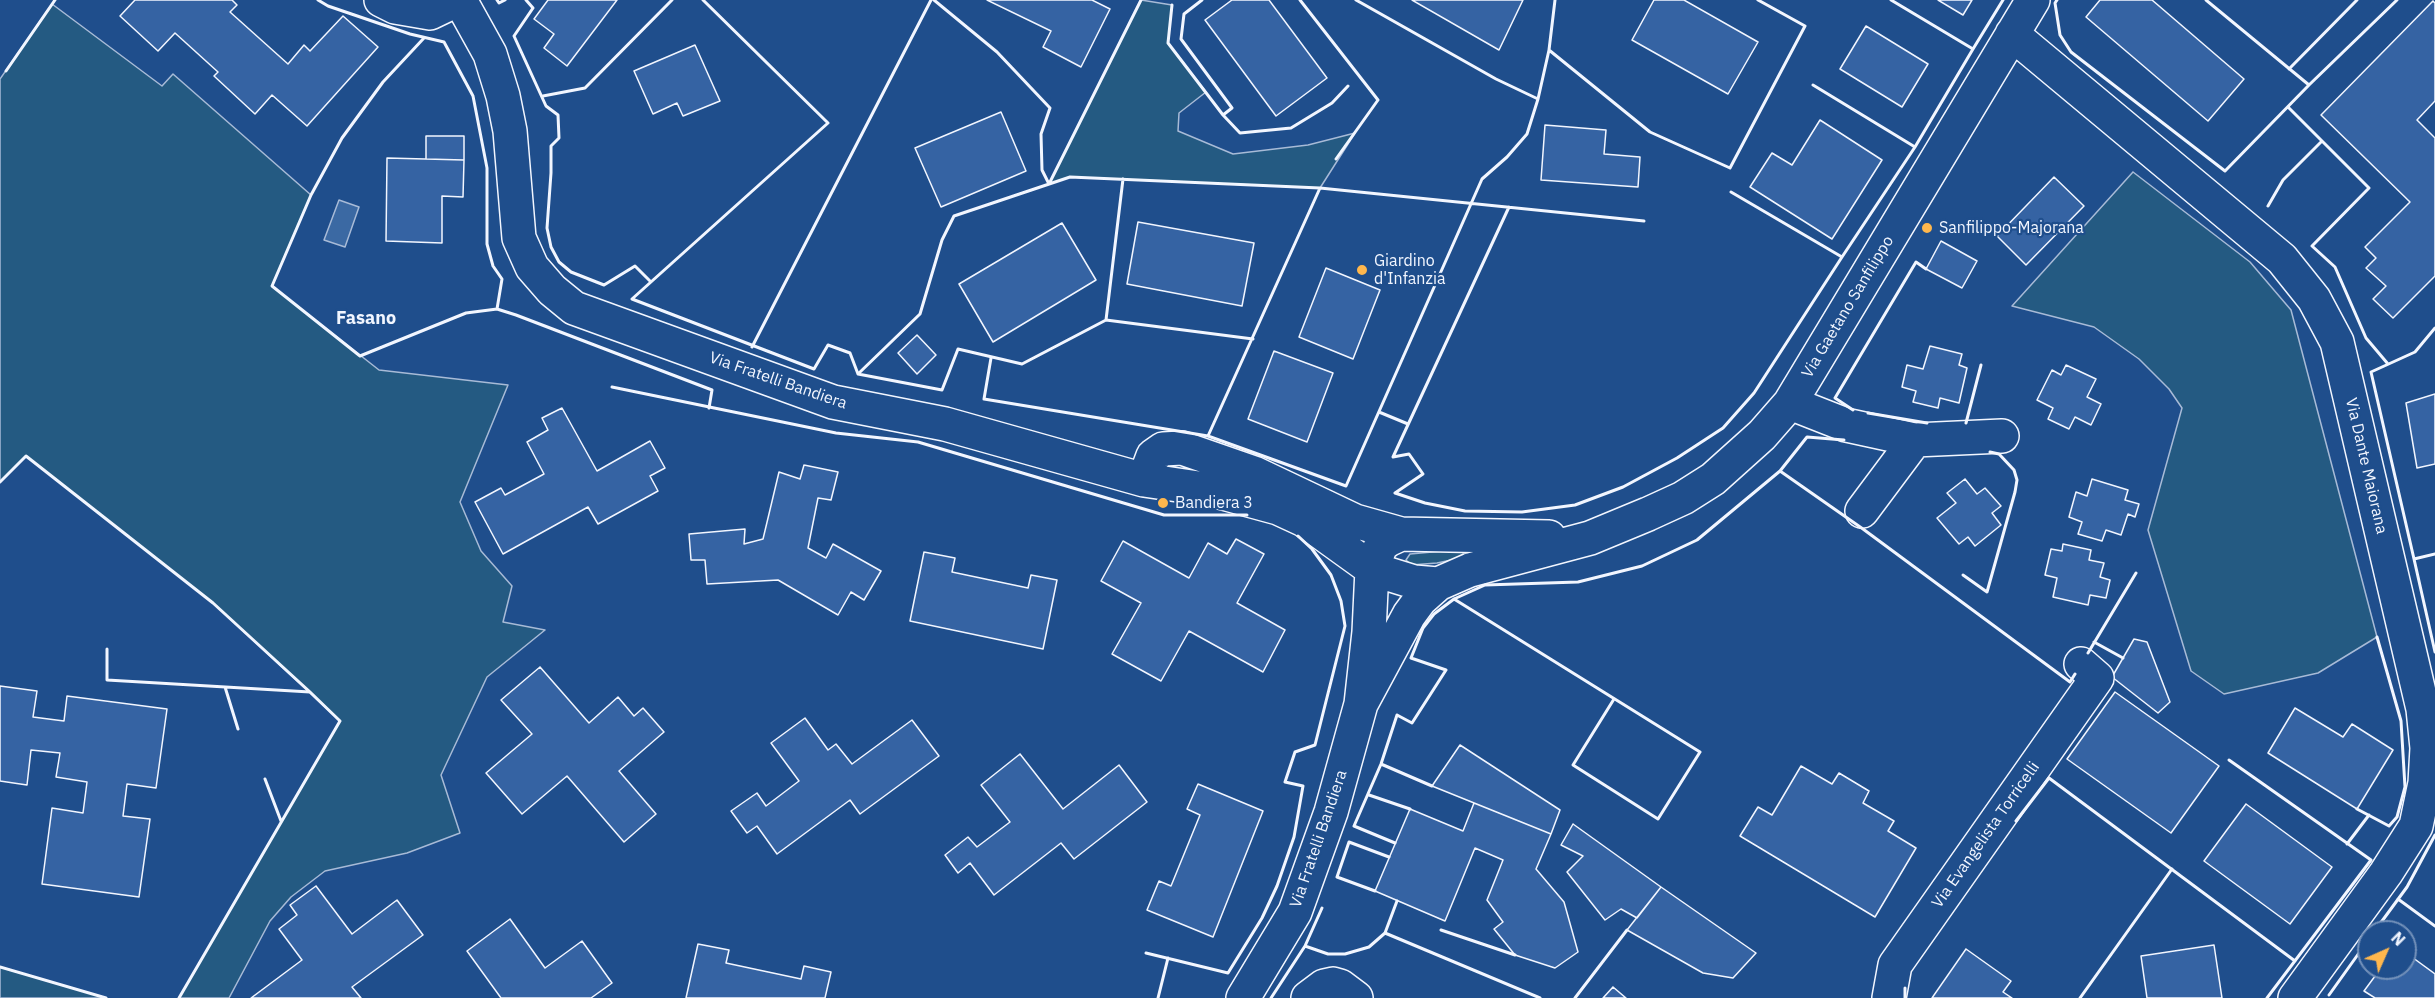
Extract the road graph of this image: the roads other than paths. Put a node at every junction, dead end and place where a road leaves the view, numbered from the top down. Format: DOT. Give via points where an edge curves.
graph roads {
  1 [pos="381,0"];
  2 [pos="458,0"];
  3 [pos="2033,0"];
  4 [pos="2012,34"];
  5 [pos="1790,403"];
  6 [pos="2002,436"];
  7 [pos="1915,440"];
  8 [pos="1144,480"];
  9 [pos="1862,511"];
  10 [pos="1401,534"];
  11 [pos="1590,538"];
  12 [pos="1372,569"];
  13 [pos="1438,584"];
  14 [pos="2089,671"];
  15 [pos="1361,704"];
  16 [pos="1244,998"];
  17 [pos="1308,998"];
  18 [pos="1356,998"];
  19 [pos="1889,998"];
  20 [pos="2295,998"];
  1 -- 2 [label="street" via="394,7 430,13"];
  2 -- 8 [label="street, Via Fratelli Bandiera" via="490,54 503,96 510,131 519,238 532,267 574,308 833,402 945,424"];
  3 -- 4 [label="street, Via Gaetano Sanfilippo"];
  4 -- 5 [label="street, Via Gaetano Sanfilippo"];
  4 -- 20 [label="street, Via Dante Maiorana" via="2282,259 2314,299 2337,342 2423,709 2425,783 2416,826"];
  5 -- 7 [label="street" via="1845,425"];
  5 -- 11 [label="street, Via Gaetano Sanfilippo" via="1762,435 1713,478 1683,498"];
  6 -- 7 [label="street"];
  7 -- 9 [label="street"];
  8 -- 10 [label="street" via="1153,456 1163,449 1182,448 1254,473 1355,521"];
  8 -- 12 [label="street, Via Fratelli Bandiera" via="1212,490 1278,507 1304,520"];
  10 -- 11 [label="street"];
  10 -- 12 [label="street" via="1382,545"];
  11 -- 13 [label="street, Via Gaetano Sanfilippo" via="1470,570"];
  12 -- 13 [label="street, Via Fratelli Bandiera" via="1414,582"];
  12 -- 15 [label="street"];
  13 -- 15 [label="street" via="1409,615"];
  14 -- 19 [label="street, Via Evangelista Torricelli" via="1895,965"];
  15 -- 16 [label="street, Via Fratelli Bandiera" via="1331,812 1295,912"];
  17 -- 18 [label="street" via="1333,984"];
}
